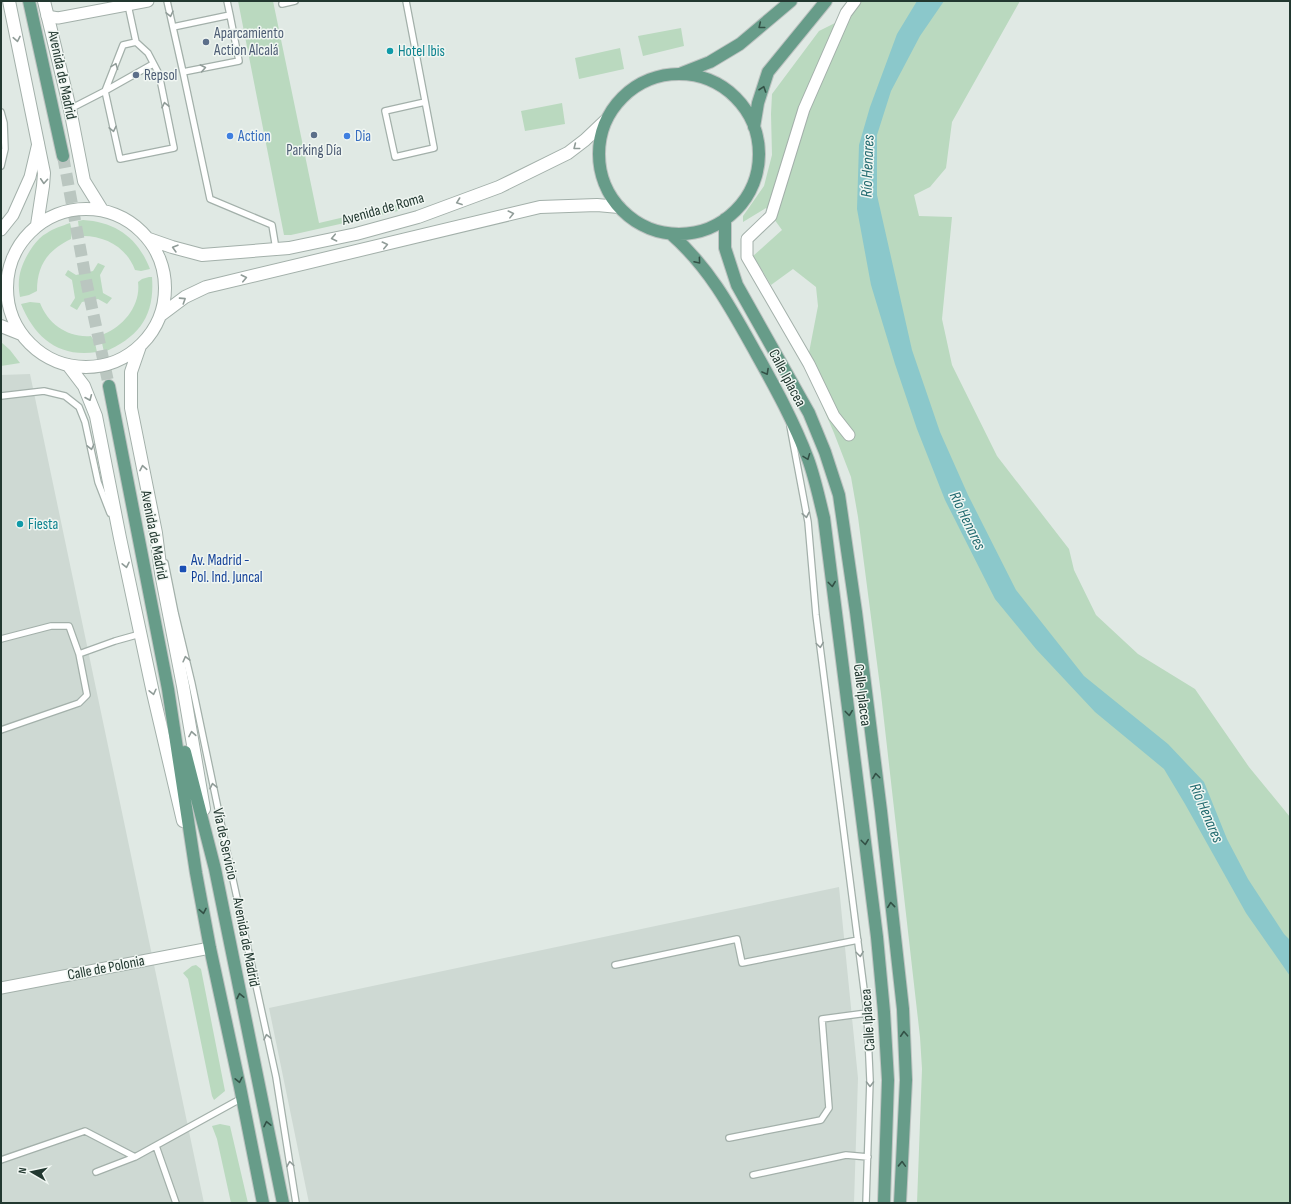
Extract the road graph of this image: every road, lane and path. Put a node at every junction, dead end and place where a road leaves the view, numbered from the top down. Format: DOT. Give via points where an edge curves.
graph roads {
  1 [pos="10,1"];
  2 [pos="29,1"];
  3 [pos="44,1"];
  4 [pos="148,1"];
  5 [pos="167,1"];
  6 [pos="227,1"];
  7 [pos="295,1"];
  8 [pos="406,1"];
  9 [pos="791,1"];
  10 [pos="826,1"];
  11 [pos="855,1"];
  12 [pos="282,4"];
  13 [pos="128,5"];
  14 [pos="230,15"];
  15 [pos="47,16"];
  16 [pos="173,27"];
  17 [pos="136,42"];
  18 [pos="153,64"];
  19 [pos="183,72"];
  20 [pos="682,73"];
  21 [pos="105,91"];
  22 [pos="425,102"];
  23 [pos="70,109"];
  24 [pos="1,112"];
  25 [pos="605,121"];
  26 [pos="2,123"];
  27 [pos="754,127"];
  28 [pos="38,142"];
  29 [pos="63,156"];
  30 [pos="1,166"];
  31 [pos="619,207"];
  32 [pos="102,210"];
  33 [pos="725,219"];
  34 [pos="37,225"];
  35 [pos="1,230"];
  36 [pos="671,234"];
  37 [pos="149,239"];
  38 [pos="276,249"];
  39 [pos="5,271"];
  40 [pos="161,315"];
  41 [pos="1,326"];
  42 [pos="21,334"];
  43 [pos="140,346"];
  44 [pos="68,365"];
  45 [pos="109,386"];
  46 [pos="1,396"];
  47 [pos="786,408"];
  48 [pos="849,435"];
  49 [pos="156,533"];
  50 [pos="120,538"];
  51 [pos="141,634"];
  52 [pos="1,639"];
  53 [pos="79,654"];
  54 [pos="168,689"];
  55 [pos="1,730"];
  56 [pos="215,869"];
  57 [pos="196,873"];
  58 [pos="858,940"];
  59 [pos="210,948"];
  60 [pos="615,964"];
  61 [pos="1,988"];
  62 [pos="867,1013"];
  63 [pos="242,1098"];
  64 [pos="729,1138"];
  65 [pos="156,1146"];
  66 [pos="135,1157"];
  67 [pos="868,1157"];
  68 [pos="1,1160"];
  69 [pos="96,1172"];
  70 [pos="753,1175"];
  71 [pos="176,1203"];
  72 [pos="263,1203"];
  73 [pos="283,1203"];
  74 [pos="296,1203"];
  75 [pos="866,1203"];
  76 [pos="884,1203"];
  77 [pos="900,1203"];
  1 -- 28 [label="street, one-way"];
  2 -- 29 [label="main road, Avenida de Madrid"];
  3 -- 15 [label="street"];
  4 -- 13 [label="street"];
  5 -- 16 [label="lane, one-way"];
  6 -- 14 [label="lane"];
  7 -- 12 [label="lane"];
  8 -- 22 [label="lane"];
  9 -- 20 [label="main road, one-way" via="740,44 710,62"];
  27 -- 10 [label="main road, one-way" via="758,103 768,72"];
  11 -- 48 [label="street" via="846,13 804,109 771,216 747,239 747,257 809,364 834,416"];
  13 -- 15 [label="street" via="58,18"];
  13 -- 17 [label="lane"];
  14 -- 16 [label="lane"];
  19 -- 14 [label="lane, one-way" via="239,61"];
  15 -- 23 [label="street"];
  16 -- 19 [label="lane"];
  17 -- 18 [label="lane" via="148,53"];
  21 -- 17 [label="lane, one-way" via="123,45"];
  18 -- 21 [label="lane"];
  21 -- 18 [label="lane, one-way" via="120,159 174,148 159,74"];
  19 -- 38 [label="lane" via="210,199 272,225"];
  20 -- 25 [label="main road" via="659,75 637,85 618,100"];
  20 -- 27 [label="main road" via="713,81 738,100"];
  21 -- 23 [label="lane"];
  22 -- 22 [label="lane" via="385,111 395,157 434,148"];
  23 -- 32 [label="street" via="84,181"];
  24 -- 26 [label="lane"];
  25 -- 31 [label="main road" via="598,151 603,181"];
  25 -- 38 [label="street, Avenida de Roma, one-way" via="568,153 499,187 418,217 356,234"];
  26 -- 30 [label="lane" via="5,149"];
  27 -- 33 [label="main road" via="759,152 755,178 744,201"];
  28 -- 34 [label="street, one-way" via="44,186"];
  28 -- 35 [label="street" via="30,177 13,215"];
  31 -- 36 [label="main road" via="642,226"];
  40 -- 31 [label="street, one-way" via="185,297 206,287 540,207"];
  32 -- 34 [label="street" via="79,208 57,214"];
  32 -- 37 [label="street" via="130,222"];
  33 -- 36 [label="main road" via="708,228 690,233"];
  77 -- 33 [label="main road, Calle Iplacea, one-way" via="906,1080 903,1009 881,811 839,495 809,413 737,285 725,248"];
  34 -- 39 [label="street" via="20,245"];
  36 -- 47 [label="main road, Calle Iplacea, one-way" via="686,246 726,298"];
  38 -- 37 [label="street, Avenida de Roma, one-way" via="202,255"];
  37 -- 40 [label="street" via="161,263 166,289"];
  39 -- 42 [label="street" via="11,313"];
  40 -- 43 [label="street" via="152,332"];
  41 -- 42 [label="street"];
  42 -- 44 [label="street" via="34,348"];
  43 -- 44 [label="street" via="112,362 93,367"];
  49 -- 43 [label="street, one-way" via="131,408 131,372"];
  44 -- 50 [label="street, one-way" via="84,386 96,416"];
  45 -- 54 [label="main road, Avenida de Madrid"];
  46 -- 50 [label="lane, one-way" via="44,391 65,396 79,407 85,422 98,482"];
  47 -- 58 [label="lane, one-way" via="808,522 816,615"];
  47 -- 76 [label="main road, Calle Iplacea, one-way" via="809,460 824,518 877,937 888,1080"];
  56 -- 49 [label="street, one-way"];
  74 -- 49 [label="lane, Vía de Servicio, one-way" via="276,1077 192,684"];
  50 -- 51 [label="street, one-way"];
  51 -- 53 [label="lane"];
  51 -- 57 [label="street, one-way"];
  52 -- 53 [label="lane" via="51,626 69,626"];
  53 -- 55 [label="lane" via="87,695 79,702"];
  54 -- 56 [label="main road, Avenida de Madrid"];
  54 -- 57 [label="main road, Avenida de Madrid"];
  73 -- 56 [label="main road, Avenida de Madrid, one-way"];
  57 -- 59 [label="main road, Avenida de Madrid, one-way"];
  58 -- 60 [label="lane" via="742,963 737,939"];
  58 -- 62 [label="lane, one-way"];
  59 -- 61 [label="street, Calle de Polonia"];
  59 -- 63 [label="main road, Avenida de Madrid, one-way"];
  62 -- 64 [label="lane" via="822,1019 829,1108 821,1120"];
  62 -- 67 [label="lane, one-way" via="870,1080"];
  63 -- 65 [label="lane"];
  63 -- 72 [label="main road, Avenida de Madrid"];
  65 -- 66 [label="lane"];
  65 -- 71 [label="lane"];
  66 -- 68 [label="lane" via="85,1131"];
  66 -- 69 [label="lane"];
  67 -- 70 [label="lane" via="846,1155"];
  67 -- 75 [label="lane"];
}
